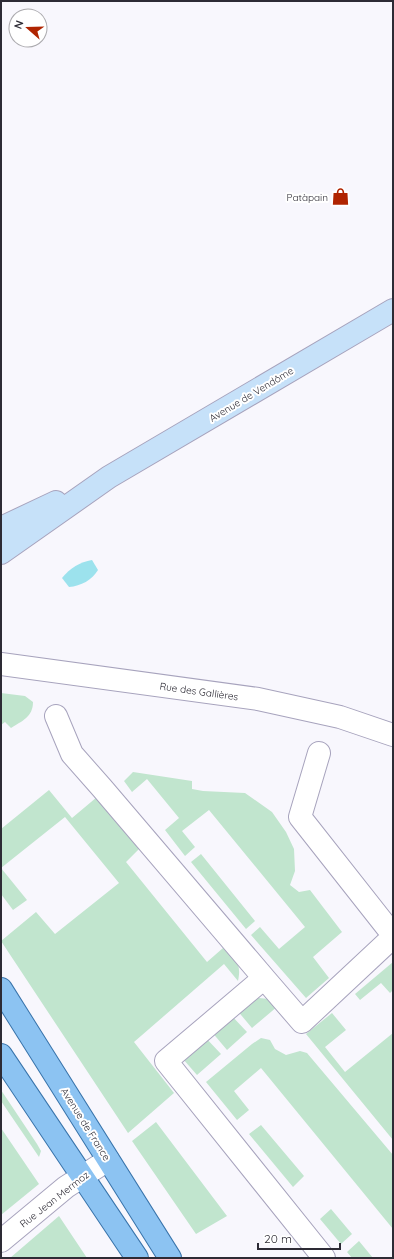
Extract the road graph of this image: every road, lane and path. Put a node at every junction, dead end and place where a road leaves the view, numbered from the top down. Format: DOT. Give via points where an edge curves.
graph roads {
  1 [pos="393,310"];
  2 [pos="110,477"];
  3 [pos="1,528"];
  4 [pos="1,553"];
  5 [pos="1,664"];
  6 [pos="56,716"];
  7 [pos="393,735"];
  8 [pos="318,753"];
  9 [pos="393,936"];
  10 [pos="264,978"];
  11 [pos="1,989"];
  12 [pos="1,1055"];
  13 [pos="108,1160"];
  14 [pos="81,1176"];
  15 [pos="1,1240"];
  16 [pos="137,1258"];
  17 [pos="170,1258"];
  18 [pos="324,1258"];
  1 -- 2 [label="main road, Avenue de Vendôme"];
  2 -- 3 [label="main road, Avenue de Vendôme"];
  2 -- 4 [label="main road, Avenue de Vendôme"];
  5 -- 7 [label="street, Rue des Gallières" via="258,699 340,717"];
  6 -- 10 [label="street" via="72,754"];
  8 -- 9 [label="street" via="300,817"];
  9 -- 10 [label="street" via="302,1022"];
  10 -- 18 [label="street" via="166,1061"];
  11 -- 13 [label="main road, Avenue de France"];
  12 -- 14 [label="main road"];
  13 -- 14 [label="street, Rue Jean Mermoz"];
  13 -- 17 [label="main road, Avenue de France"];
  14 -- 15 [label="street, Rue Jean Mermoz"];
  14 -- 16 [label="main road"];
}
